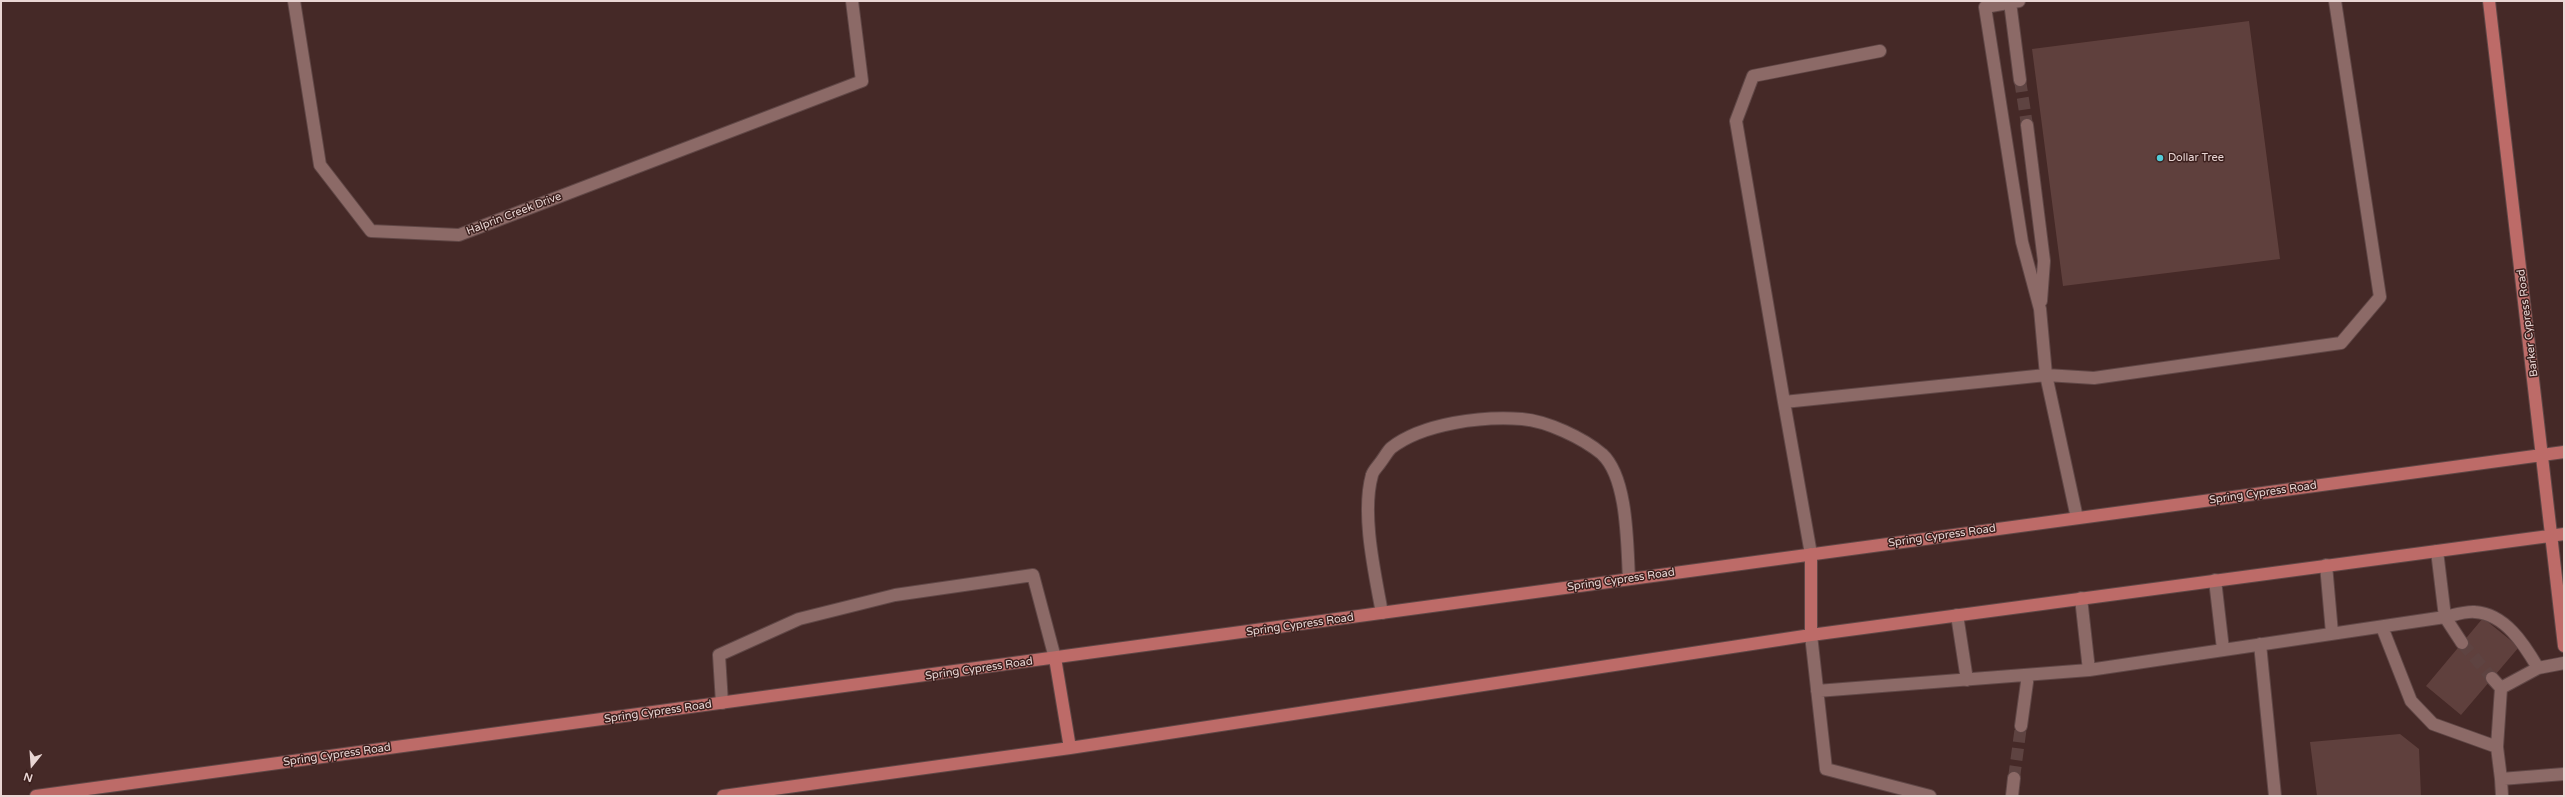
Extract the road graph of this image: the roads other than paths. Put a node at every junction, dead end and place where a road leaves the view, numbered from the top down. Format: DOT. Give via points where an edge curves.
graph roads {
  1 [pos="294,1"];
  2 [pos="852,1"];
  3 [pos="2335,1"];
  4 [pos="2489,1"];
  5 [pos="2015,2"];
  6 [pos="1880,51"];
  7 [pos="2020,80"];
  8 [pos="2027,125"];
  9 [pos="2040,309"];
  10 [pos="2046,375"];
  11 [pos="1784,402"];
  12 [pos="2564,452"];
  13 [pos="2543,455"];
  14 [pos="2077,518"];
  15 [pos="2558,534"];
  16 [pos="2437,551"];
  17 [pos="1811,554"];
  18 [pos="2326,565"];
  19 [pos="1629,579"];
  20 [pos="2215,580"];
  21 [pos="2081,598"];
  22 [pos="1382,613"];
  23 [pos="1957,615"];
  24 [pos="2445,617"];
  25 [pos="2382,627"];
  26 [pos="2332,633"];
  27 [pos="1811,635"];
  28 [pos="2462,643"];
  29 [pos="2260,644"];
  30 [pos="2564,646"];
  31 [pos="2223,649"];
  32 [pos="1055,658"];
  33 [pos="2564,663"];
  34 [pos="2538,668"];
  35 [pos="2089,670"];
  36 [pos="2028,675"];
  37 [pos="2492,678"];
  38 [pos="1967,680"];
  39 [pos="2501,688"];
  40 [pos="1817,691"];
  41 [pos="722,704"];
  42 [pos="2022,726"];
  43 [pos="2497,747"];
  44 [pos="1070,748"];
  45 [pos="2564,774"];
  46 [pos="2014,778"];
  47 [pos="2501,779"];
  48 [pos="36,796"];
  49 [pos="723,796"];
  50 [pos="1930,796"];
  51 [pos="2012,796"];
  52 [pos="2275,796"];
  53 [pos="2502,796"];
  1 -- 2 [label="street, Halprin Creek Drive" via="320,165 371,231 458,235 862,81"];
  3 -- 10 [label="street" via="2380,297 2341,343 2094,378"];
  4 -- 13 [label="main road, Barker Cypress Road"];
  5 -- 7 [label="street"];
  5 -- 9 [label="street" via="1986,6 2022,242"];
  6 -- 11 [label="street" via="1753,76 1736,121"];
  8 -- 9 [label="street" via="2044,261"];
  9 -- 10 [label="street"];
  10 -- 11 [label="street"];
  10 -- 14 [label="street"];
  11 -- 17 [label="street"];
  12 -- 13 [label="main road, Spring Cypress Road"];
  13 -- 14 [label="main road, Spring Cypress Road"];
  13 -- 15 [label="main road, Barker Cypress Road"];
  14 -- 17 [label="main road, Spring Cypress Road"];
  15 -- 16 [label="main road"];
  15 -- 30 [label="main road, Barker Cypress Road"];
  16 -- 18 [label="main road"];
  16 -- 24 [label="street"];
  17 -- 19 [label="main road, Spring Cypress Road"];
  17 -- 27 [label="main road"];
  18 -- 20 [label="main road"];
  18 -- 26 [label="street"];
  19 -- 22 [label="main road, Spring Cypress Road"];
  19 -- 22 [label="street" via="1624,514 1614,472 1602,454 1562,429 1523,419 1441,426 1413,436 1391,449 1372,474 1369,498 1370,542"];
  20 -- 21 [label="main road"];
  20 -- 31 [label="street"];
  21 -- 23 [label="main road"];
  21 -- 35 [label="street"];
  22 -- 32 [label="main road, Spring Cypress Road"];
  23 -- 27 [label="main road"];
  23 -- 38 [label="street"];
  24 -- 25 [label="street"];
  24 -- 28 [label="street"];
  24 -- 34 [label="street" via="2474,611 2490,614 2520,638"];
  25 -- 26 [label="street"];
  25 -- 43 [label="street" via="2411,701 2433,724"];
  26 -- 29 [label="street"];
  27 -- 40 [label="street"];
  27 -- 44 [label="main road"];
  29 -- 31 [label="street"];
  29 -- 52 [label="street"];
  31 -- 35 [label="street"];
  32 -- 41 [label="main road, Spring Cypress Road"];
  32 -- 41 [label="street" via="1034,575 895,595 799,619 718,655"];
  32 -- 44 [label="main road"];
  33 -- 34 [label="street"];
  34 -- 39 [label="street"];
  35 -- 36 [label="street"];
  36 -- 38 [label="street"];
  36 -- 42 [label="street"];
  37 -- 39 [label="street"];
  38 -- 40 [label="street"];
  39 -- 43 [label="street"];
  40 -- 50 [label="street" via="1826,769"];
  41 -- 48 [label="main road, Spring Cypress Road"];
  43 -- 47 [label="street"];
  44 -- 49 [label="main road"];
  45 -- 47 [label="street"];
  46 -- 51 [label="street"];
  47 -- 53 [label="street"];
}
